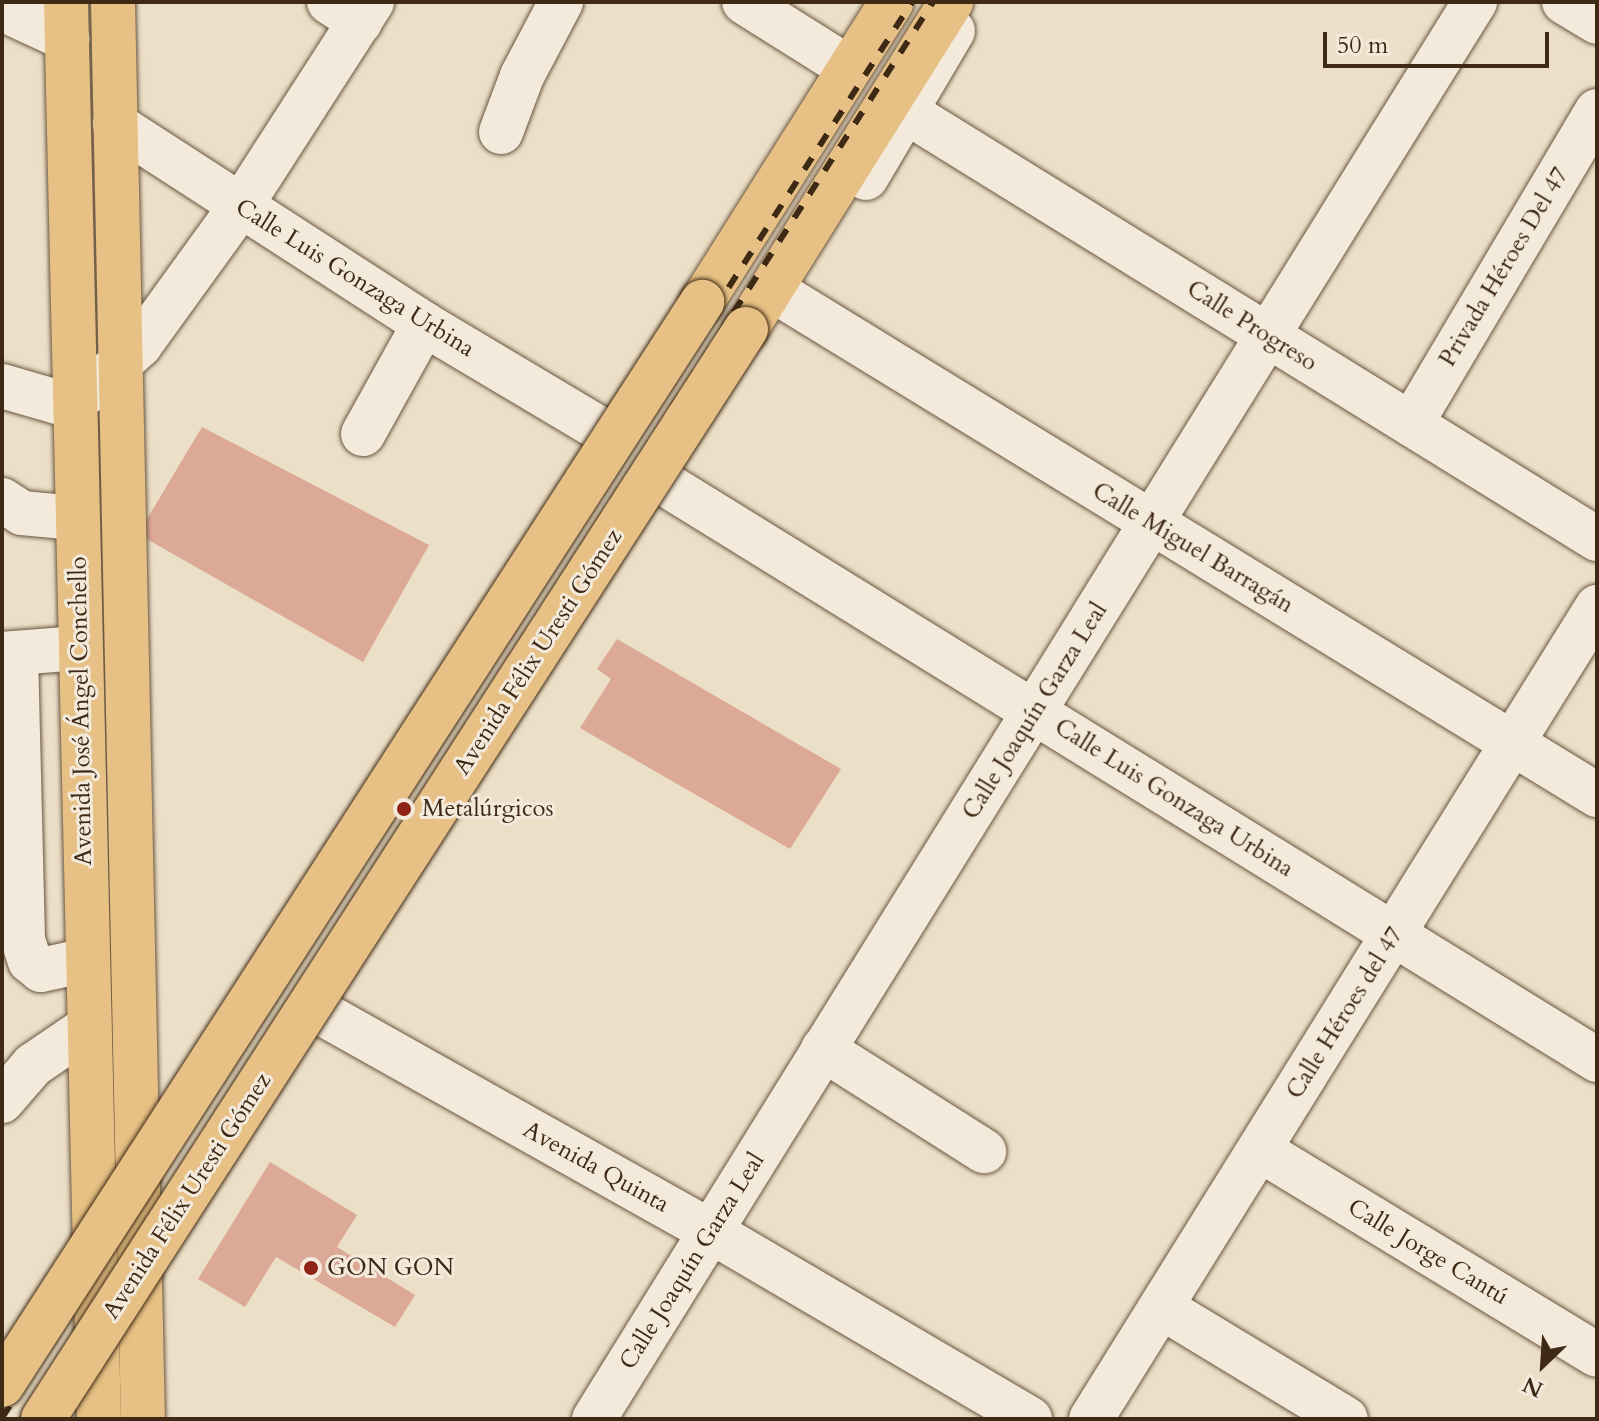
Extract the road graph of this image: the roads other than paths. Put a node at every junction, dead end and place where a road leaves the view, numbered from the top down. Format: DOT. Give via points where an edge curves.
graph roads {
  1 [pos="113,2"];
  2 [pos="561,2"];
  3 [pos="744,2"];
  4 [pos="871,2"];
  5 [pos="892,2"];
  6 [pos="1475,2"];
  7 [pos="1564,2"];
  8 [pos="952,8"];
  9 [pos="2,9"];
  10 [pos="353,9"];
  11 [pos="67,20"];
  12 [pos="1597,22"];
  13 [pos="835,59"];
  14 [pos="1597,111"];
  15 [pos="908,113"];
  16 [pos="115,124"];
  17 [pos="501,132"];
  18 [pos="240,207"];
  19 [pos="789,300"];
  20 [pos="424,324"];
  21 [pos="1267,335"];
  22 [pos="121,363"];
  23 [pos="2,386"];
  24 [pos="73,398"];
  25 [pos="1411,424"];
  26 [pos="597,427"];
  27 [pos="363,434"];
  28 [pos="670,487"];
  29 [pos="2,500"];
  30 [pos="76,518"];
  31 [pos="1151,522"];
  32 [pos="1597,539"];
  33 [pos="1597,607"];
  34 [pos="79,648"];
  35 [pos="9,654"];
  36 [pos="1035,712"];
  37 [pos="82,734"];
  38 [pos="12,736"];
  39 [pos="1513,743"];
  40 [pos="1597,795"];
  41 [pos="1394,934"];
  42 [pos="87,960"];
  43 [pos="325,1015"];
  44 [pos="89,1027"];
  45 [pos="823,1049"];
  46 [pos="1597,1060"];
  47 [pos="2,1101"];
  48 [pos="138,1143"];
  49 [pos="1260,1150"];
  50 [pos="984,1151"];
  51 [pos="93,1213"];
  52 [pos="710,1231"];
  53 [pos="143,1291"];
  54 [pos="1161,1307"];
  55 [pos="2,1350"];
  56 [pos="1597,1355"];
  57 [pos="97,1363"];
  58 [pos="2,1385"];
  59 [pos="43,1419"];
  60 [pos="63,1419"];
  61 [pos="99,1419"];
  62 [pos="143,1419"];
  63 [pos="594,1419"];
  64 [pos="1030,1419"];
  65 [pos="1091,1419"];
  66 [pos="1346,1419"];
  1 -- 16 [label="main road, Avenida José Ángel Conchello"];
  2 -- 17 [label="street" via="534,50"];
  3 -- 13 [label="street"];
  4 -- 13 [label="street"];
  5 -- 58 [label="main road, bridge"];
  6 -- 21 [label="street, Calle Joaquín Garza Leal"];
  7 -- 12 [label="street"];
  8 -- 15 [label="street"];
  8 -- 59 [label="main road, Avenida Félix Uresti Gómez, bridge"];
  9 -- 11 [label="street"];
  10 -- 18 [label="street"];
  11 -- 24 [label="main road, Avenida José Ángel Conchello"];
  13 -- 26 [label="street"];
  14 -- 25 [label="street, Privada Héroes Del 47"];
  15 -- 19 [label="street"];
  15 -- 21 [label="street, Calle Progreso"];
  16 -- 18 [label="street, Calle Luis Gonzaga Urbina"];
  16 -- 22 [label="main road, Avenida José Ángel Conchello"];
  18 -- 20 [label="street, Calle Luis Gonzaga Urbina"];
  18 -- 22 [label="street"];
  19 -- 28 [label="street"];
  19 -- 31 [label="street, Calle Miguel Barragán"];
  20 -- 26 [label="street, Calle Luis Gonzaga Urbina"];
  20 -- 27 [label="street"];
  21 -- 25 [label="street, Calle Progreso"];
  21 -- 31 [label="street, Calle Joaquín Garza Leal"];
  22 -- 24 [label="street"];
  22 -- 48 [label="main road, Avenida José Ángel Conchello"];
  23 -- 24 [label="street" via="57,402"];
  24 -- 30 [label="main road, Avenida José Ángel Conchello"];
  25 -- 32 [label="street, Calle Progreso"];
  26 -- 48 [label="street"];
  28 -- 36 [label="street, Calle Luis Gonzaga Urbina"];
  28 -- 43 [label="street"];
  29 -- 30 [label="street" via="22,513"];
  30 -- 34 [label="main road, Avenida José Ángel Conchello"];
  31 -- 36 [label="street, Calle Joaquín Garza Leal"];
  31 -- 39 [label="street, Calle Miguel Barragán"];
  33 -- 39 [label="street, Calle Héroes del 47"];
  34 -- 35 [label="street"];
  34 -- 37 [label="main road, Avenida José Ángel Conchello"];
  35 -- 38 [label="street"];
  36 -- 41 [label="street, Calle Luis Gonzaga Urbina"];
  36 -- 45 [label="street, Calle Joaquín Garza Leal"];
  37 -- 38 [label="street"];
  37 -- 42 [label="main road, Avenida José Ángel Conchello"];
  38 -- 42 [label="street" via="25,950 41,970"];
  39 -- 40 [label="street, Calle Miguel Barragán"];
  39 -- 41 [label="street, Calle Héroes del 47"];
  41 -- 46 [label="street, Calle Luis Gonzaga Urbina"];
  41 -- 49 [label="street, Calle Héroes del 47"];
  42 -- 44 [label="main road, Avenida José Ángel Conchello"];
  43 -- 52 [label="street, Avenida Quinta"];
  43 -- 53 [label="street"];
  44 -- 47 [label="street" via="33,1065"];
  44 -- 51 [label="main road, Avenida José Ángel Conchello"];
  45 -- 50 [label="street"];
  45 -- 52 [label="street, Calle Joaquín Garza Leal"];
  48 -- 51 [label="street"];
  48 -- 53 [label="main road, Avenida José Ángel Conchello"];
  49 -- 54 [label="street, Calle Héroes del 47"];
  49 -- 56 [label="street, Calle Jorge Cantú"];
  51 -- 55 [label="street"];
  51 -- 57 [label="main road, Avenida José Ángel Conchello"];
  52 -- 63 [label="street, Calle Joaquín Garza Leal"];
  52 -- 64 [label="street, Avenida Quinta"];
  53 -- 57 [label="street"];
  53 -- 62 [label="main road, Avenida José Ángel Conchello"];
  54 -- 65 [label="street, Calle Héroes del 47"];
  54 -- 66 [label="street"];
  57 -- 60 [label="street"];
  57 -- 61 [label="main road, Avenida José Ángel Conchello"];
}
